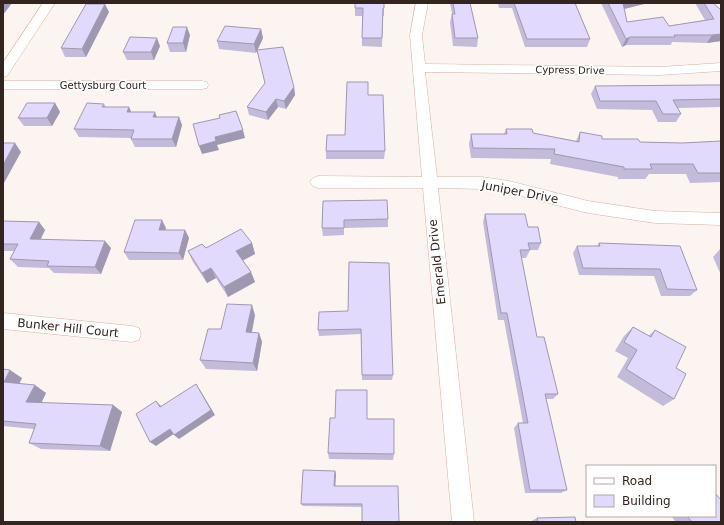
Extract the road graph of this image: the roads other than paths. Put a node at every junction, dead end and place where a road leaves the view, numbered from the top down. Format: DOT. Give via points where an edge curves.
graph roads {
  1 [pos="49,3"];
  2 [pos="422,3"];
  3 [pos="721,67"];
  4 [pos="418,68"];
  5 [pos="3,73"];
  6 [pos="3,85"];
  7 [pos="202,85"];
  8 [pos="318,182"];
  9 [pos="430,183"];
  10 [pos="721,219"];
  11 [pos="3,321"];
  12 [pos="132,334"];
  13 [pos="463,522"];
  1 -- 5 [label="street"];
  2 -- 4 [label="street, Emerald Drive" via="416,35"];
  3 -- 4 [label="street, Cypress Drive" via="660,71"];
  4 -- 9 [label="street, Emerald Drive"];
  6 -- 7 [label="street, Gettysburg Court"];
  8 -- 9 [label="street, Juniper Drive"];
  9 -- 10 [label="street, Juniper Drive" via="482,183 588,206 655,217"];
  9 -- 13 [label="street, Emerald Drive"];
  11 -- 12 [label="street, Bunker Hill Court"];
}
